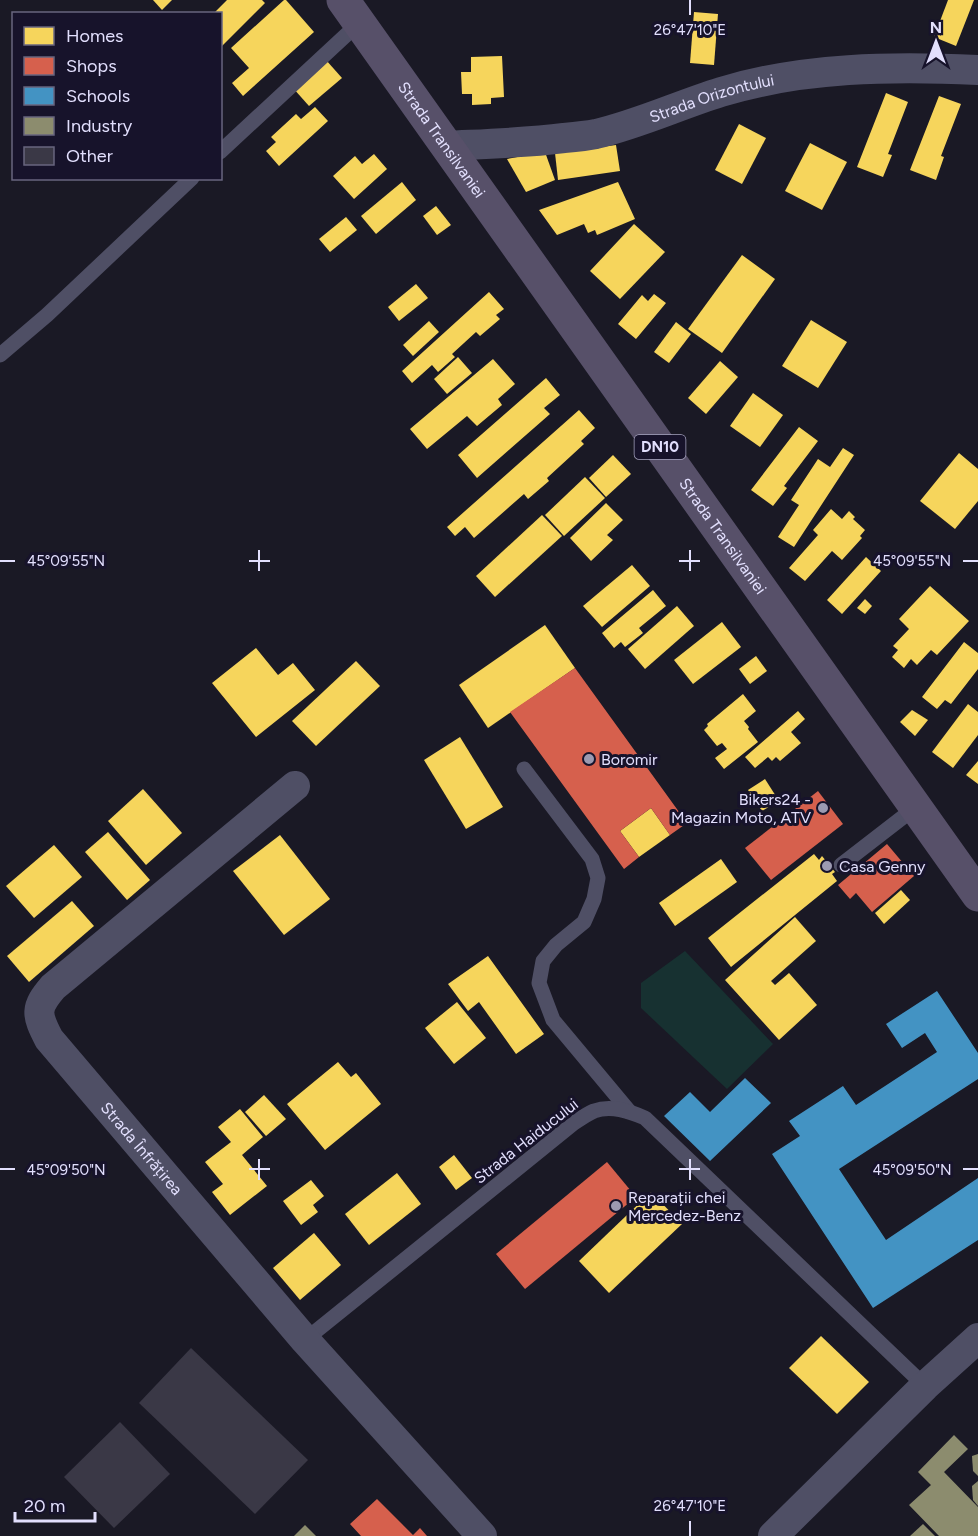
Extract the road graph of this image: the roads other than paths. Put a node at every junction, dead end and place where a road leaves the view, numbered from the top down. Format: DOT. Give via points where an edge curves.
graph roads {
  1 [pos="351,11"];
  2 [pos="978,70"];
  3 [pos="446,146"];
  4 [pos="222,150"];
  5 [pos="190,180"];
  6 [pos="0,355"];
  7 [pos="524,769"];
  8 [pos="296,786"];
  9 [pos="916,807"];
  10 [pos="841,865"];
  11 [pos="978,895"];
  12 [pos="629,1111"];
  13 [pos="978,1338"];
  14 [pos="305,1340"];
  15 [pos="925,1386"];
  16 [pos="482,1536"];
  17 [pos="773,1536"];
  1 -- 3 [label="main road, Strada Transilvaniei / DN10"];
  1 -- 4 [label="lane"];
  2 -- 3 [label="street, Strada Orizontului" via="838,71 777,79 721,92 594,134"];
  3 -- 9 [label="main road, Strada Transilvaniei / DN10"];
  5 -- 6 [label="lane"];
  7 -- 12 [label="lane" via="592,859 598,878 584,922 543,961 539,983 553,1020"];
  8 -- 14 [label="street, Strada Înfrățirea" via="53,987 41,1001 38,1013 49,1039"];
  9 -- 10 [label="lane"];
  9 -- 11 [label="main road, Strada Transilvaniei / DN10"];
  12 -- 14 [label="lane, Strada Haiducului" via="593,1111 574,1123"];
  12 -- 15 [label="lane, Strada Haiducului" via="645,1118"];
  13 -- 15 [label="street"];
  14 -- 16 [label="street, Strada Înfrățirea"];
  15 -- 17 [label="street"];
}
